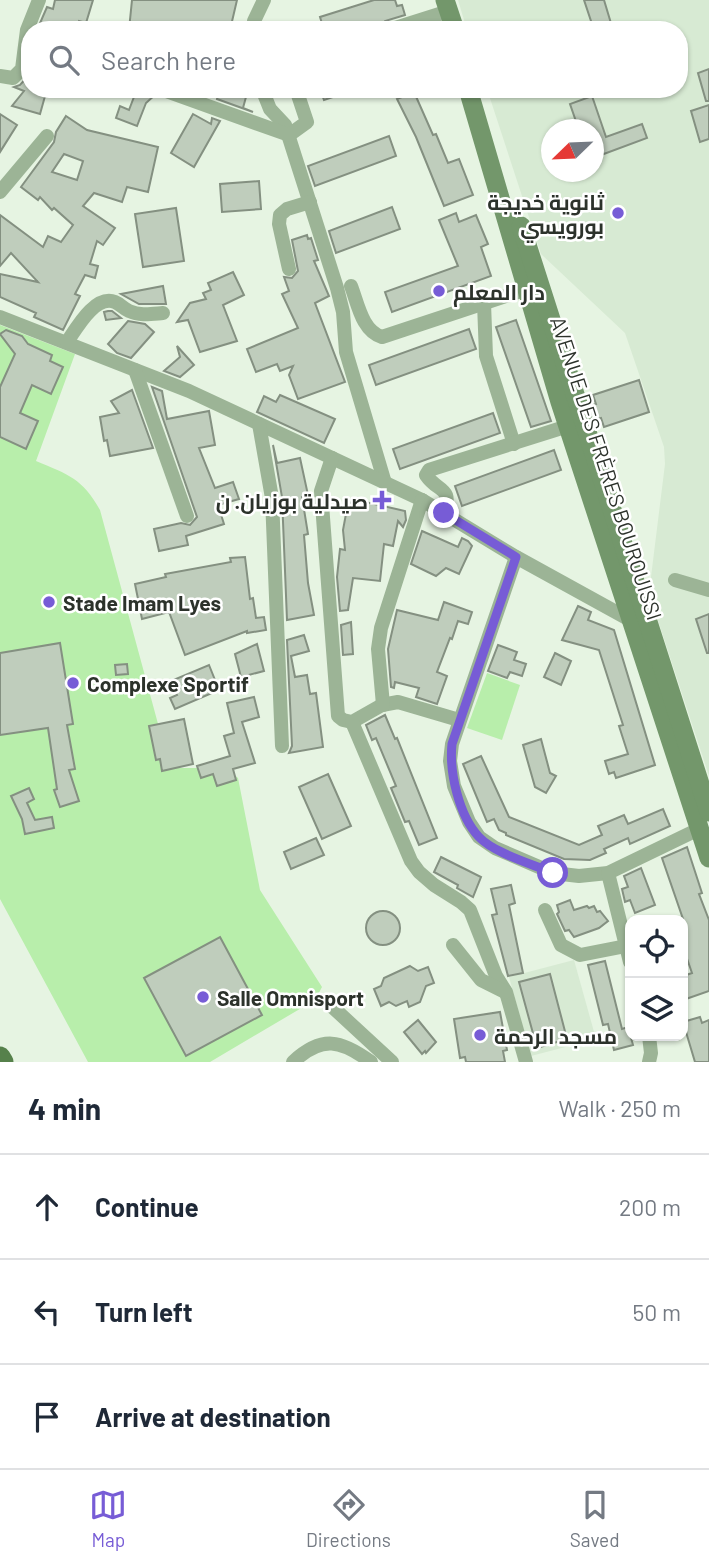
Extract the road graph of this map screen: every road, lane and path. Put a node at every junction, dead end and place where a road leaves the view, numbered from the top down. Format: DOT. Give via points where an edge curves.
graph roads {
  1 [pos="39,0"];
  2 [pos="264,0"];
  3 [pos="447,5"];
  4 [pos="31,21"];
  5 [pos="254,21"];
  6 [pos="410,21"];
  7 [pos="21,71"];
  8 [pos="0,76"];
  9 [pos="186,98"];
  10 [pos="265,98"];
  11 [pos="299,98"];
  12 [pos="471,98"];
  13 [pos="480,98"];
  14 [pos="289,135"];
  15 [pos="47,136"];
  16 [pos="0,192"];
  17 [pos="310,202"];
  18 [pos="289,269"];
  19 [pos="351,286"];
  20 [pos="527,289"];
  21 [pos="484,303"];
  22 [pos="163,313"];
  23 [pos="0,317"];
  24 [pos="67,342"];
  25 [pos="135,370"];
  26 [pos="259,424"];
  27 [pos="568,426"];
  28 [pos="514,444"];
  29 [pos="332,458"];
  30 [pos="385,483"];
  31 [pos="422,499"];
  32 [pos="444,513"];
  33 [pos="187,516"];
  34 [pos="516,557"];
  35 [pos="675,580"];
  36 [pos="709,590"];
  37 [pos="639,621"];
  38 [pos="383,705"];
  39 [pos="459,720"];
  40 [pos="352,722"];
  41 [pos="282,747"];
  42 [pos="704,820"];
  43 [pos="709,858"];
  44 [pos="608,873"];
  45 [pos="545,910"];
  46 [pos="625,942"];
  47 [pos="453,945"];
  48 [pos="625,946"];
  49 [pos="506,992"];
  50 [pos="326,1001"];
  51 [pos="650,1041"];
  52 [pos="0,1057"];
  53 [pos="2,1062"];
  54 [pos="293,1062"];
  55 [pos="371,1062"];
  56 [pos="393,1062"];
  57 [pos="526,1062"];
  58 [pos="649,1062"];
  1 -- 4 [label="street"];
  2 -- 5 [label="street"];
  3 -- 6 [label="street"];
  7 -- 8 [label="street" via="13,78"];
  9 -- 14 [label="street"];
  10 -- 14 [label="street"];
  11 -- 14 [label="street" via="307,122"];
  12 -- 20 [label="main road, AVENUE DES FRÈRES BOUROUISSI"];
  13 -- 37 [label="main road"];
  14 -- 17 [label="street"];
  15 -- 16 [label="street"];
  17 -- 18 [label="street" via="280,215"];
  17 -- 30 [label="street" via="343,312 345,352"];
  19 -- 21 [label="street" via="367,327 382,337"];
  20 -- 21 [label="street"];
  20 -- 27 [label="main road, AVENUE DES FRÈRES BOUROUISSI"];
  21 -- 28 [label="street" via="486,356"];
  22 -- 24 [label="street" via="139,314 105,301 89,313"];
  23 -- 24 [label="street"];
  24 -- 25 [label="street"];
  25 -- 26 [label="street"];
  25 -- 33 [label="street"];
  26 -- 29 [label="street"];
  26 -- 41 [label="street" via="272,498"];
  27 -- 28 [label="street"];
  27 -- 37 [label="main road, AVENUE DES FRÈRES BOUROUISSI"];
  28 -- 32 [label="street" via="429,470 430,481 446,494"];
  29 -- 30 [label="street"];
  29 -- 40 [label="street" via="321,491 334,690 338,716"];
  30 -- 31 [label="street"];
  31 -- 32 [label="street"];
  31 -- 38 [label="street" via="380,628"];
  32 -- 34 [label="street"];
  34 -- 37 [label="street"];
  34 -- 39 [label="street"];
  35 -- 36 [label="street"];
  37 -- 42 [label="main road"];
  38 -- 39 [label="street" via="398,702"];
  38 -- 40 [label="street"];
  39 -- 44 [label="street" via="452,744 454,786 479,838 553,873"];
  40 -- 49 [label="street" via="411,861 433,885 470,910"];
  42 -- 43 [label="main road"];
  42 -- 44 [label="street"];
  44 -- 46 [label="street"];
  45 -- 48 [label="street" via="561,945 580,955"];
  47 -- 49 [label="street" via="481,980"];
  49 -- 57 [label="street"];
  50 -- 56 [label="street"];
  51 -- 58 [label="street"];
  52 -- 53 [label="main road"];
  54 -- 55 [label="street" via="320,1044 337,1043"];
}
